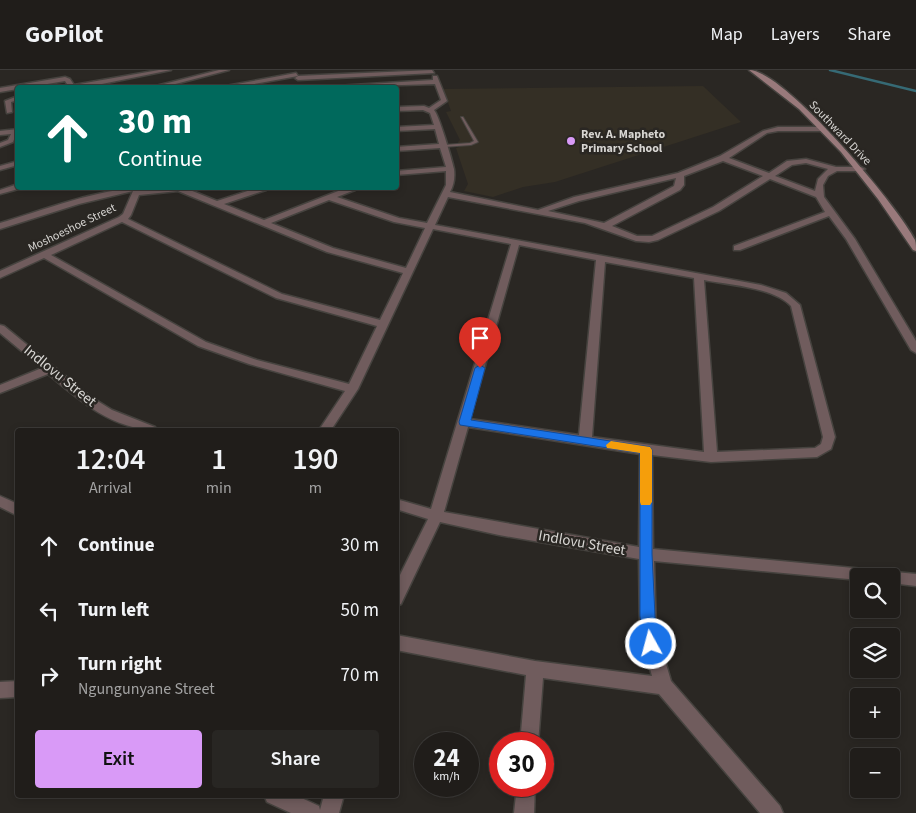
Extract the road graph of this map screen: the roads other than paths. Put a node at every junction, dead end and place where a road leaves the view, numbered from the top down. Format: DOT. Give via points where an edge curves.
graph roads {
  1 [pos="168,70"];
  2 [pos="193,70"];
  3 [pos="226,70"];
  4 [pos="287,70"];
  5 [pos="752,70"];
  6 [pos="431,71"];
  7 [pos="296,74"];
  8 [pos="200,76"];
  9 [pos="48,81"];
  10 [pos="438,82"];
  11 [pos="0,84"];
  12 [pos="27,85"];
  13 [pos="70,85"];
  14 [pos="82,85"];
  15 [pos="163,85"];
  16 [pos="233,85"];
  17 [pos="373,85"];
  18 [pos="15,87"];
  19 [pos="0,90"];
  20 [pos="15,99"];
  21 [pos="399,109"];
  22 [pos="431,109"];
  23 [pos="0,112"];
  24 [pos="9,112"];
  25 [pos="15,112"];
  26 [pos="462,118"];
  27 [pos="438,127"];
  28 [pos="399,129"];
  29 [pos="823,129"];
  30 [pos="15,131"];
  31 [pos="0,133"];
  32 [pos="15,133"];
  33 [pos="0,145"];
  34 [pos="444,146"];
  35 [pos="399,149"];
  36 [pos="723,158"];
  37 [pos="15,164"];
  38 [pos="0,168"];
  39 [pos="450,169"];
  40 [pos="835,169"];
  41 [pos="861,169"];
  42 [pos="399,173"];
  43 [pos="680,176"];
  44 [pos="768,176"];
  45 [pos="15,188"];
  46 [pos="137,190"];
  47 [pos="184,190"];
  48 [pos="257,190"];
  49 [pos="347,190"];
  50 [pos="0,192"];
  51 [pos="447,194"];
  52 [pos="820,196"];
  53 [pos="329,197"];
  54 [pos="218,204"];
  55 [pos="539,212"];
  56 [pos="830,213"];
  57 [pos="122,219"];
  58 [pos="264,223"];
  59 [pos="0,226"];
  60 [pos="431,226"];
  61 [pos="605,226"];
  62 [pos="516,242"];
  63 [pos="737,248"];
  64 [pos="916,248"];
  65 [pos="45,255"];
  66 [pos="601,259"];
  67 [pos="408,271"];
  68 [pos="0,276"];
  69 [pos="699,276"];
  70 [pos="383,324"];
  71 [pos="3,333"];
  72 [pos="916,350"];
  73 [pos="50,370"];
  74 [pos="0,389"];
  75 [pos="352,389"];
  76 [pos="464,422"];
  77 [pos="146,428"];
  78 [pos="326,428"];
  79 [pos="585,441"];
  80 [pos="646,450"];
  81 [pos="711,457"];
  82 [pos="399,505"];
  83 [pos="436,516"];
  84 [pos="646,554"];
  85 [pos="850,572"];
  86 [pos="900,578"];
  87 [pos="916,580"];
  88 [pos="399,593"];
  89 [pos="399,643"];
  90 [pos="534,669"];
  91 [pos="664,686"];
  92 [pos="15,689"];
  93 [pos="0,690"];
  94 [pos="530,732"];
  95 [pos="525,797"];
  96 [pos="280,798"];
  97 [pos="333,798"];
  98 [pos="312,813"];
  99 [pos="329,813"];
  100 [pos="524,813"];
  101 [pos="773,813"];
  1 -- 14 [label="street"];
  2 -- 8 [label="street"];
  3 -- 8 [label="street"];
  4 -- 7 [label="street"];
  5 -- 29 [label="main road, Southward Drive"];
  6 -- 7 [label="street"];
  6 -- 10 [label="street"];
  7 -- 16 [label="street"];
  8 -- 15 [label="street"];
  9 -- 11 [label="street" via="40,78"];
  9 -- 12 [label="street"];
  9 -- 13 [label="street" via="65,79"];
  10 -- 17 [label="street"];
  10 -- 22 [label="street" via="444,101"];
  18 -- 19 [label="street"];
  20 -- 24 [label="street" via="8,101"];
  21 -- 22 [label="street"];
  22 -- 27 [label="street"];
  23 -- 24 [label="street"];
  24 -- 25 [label="street"];
  26 -- 34 [label="lane" via="476,142"];
  27 -- 28 [label="street"];
  27 -- 34 [label="street"];
  29 -- 36 [label="street" via="770,130"];
  29 -- 41 [label="main road, Southward Drive"];
  30 -- 31 [label="street"];
  32 -- 33 [label="street" via="11,141"];
  34 -- 35 [label="street"];
  34 -- 39 [label="street"];
  36 -- 43 [label="street"];
  36 -- 44 [label="street"];
  37 -- 38 [label="street"];
  39 -- 42 [label="street"];
  39 -- 51 [label="street"];
  40 -- 41 [label="street"];
  40 -- 44 [label="street" via="800,161 787,164"];
  40 -- 52 [label="street" via="823,177 818,187"];
  41 -- 64 [label="main road, Southward Drive"];
  43 -- 55 [label="street" via="577,199"];
  43 -- 61 [label="street" via="677,188"];
  44 -- 52 [label="street"];
  44 -- 61 [label="street" via="716,209 651,240 636,239"];
  45 -- 50 [label="street"];
  46 -- 57 [label="street, Moshoeshoe Street" via="127,215"];
  46 -- 59 [label="street" via="77,202"];
  47 -- 54 [label="street"];
  48 -- 54 [label="street"];
  49 -- 53 [label="street"];
  51 -- 55 [label="street"];
  51 -- 60 [label="street"];
  52 -- 56 [label="street"];
  53 -- 58 [label="street"];
  53 -- 60 [label="street" via="385,217"];
  54 -- 58 [label="street"];
  55 -- 61 [label="street"];
  56 -- 63 [label="street"];
  56 -- 72 [label="street" via="848,235"];
  57 -- 65 [label="street, Moshoeshoe Street"];
  57 -- 70 [label="street" via="279,296"];
  58 -- 67 [label="street" via="330,250"];
  60 -- 62 [label="street"];
  60 -- 67 [label="street"];
  62 -- 66 [label="street"];
  62 -- 76 [label="street"];
  65 -- 68 [label="street, Moshoeshoe Street"];
  65 -- 75 [label="street" via="202,344 253,362"];
  66 -- 69 [label="street"];
  66 -- 79 [label="street"];
  67 -- 70 [label="street"];
  69 -- 81 [label="street"];
  69 -- 81 [label="street" via="762,288 786,296 796,304 829,437 827,446 805,454"];
  70 -- 75 [label="street"];
  71 -- 73 [label="street, Indlovu Street"];
  73 -- 74 [label="street"];
  73 -- 77 [label="street, Indlovu Street" via="108,413"];
  75 -- 78 [label="street"];
  76 -- 79 [label="street"];
  76 -- 83 [label="street"];
  79 -- 80 [label="street"];
  80 -- 81 [label="street"];
  80 -- 84 [label="street"];
  82 -- 83 [label="street, Indlovu Street"];
  83 -- 84 [label="street, Indlovu Street"];
  83 -- 88 [label="street"];
  84 -- 85 [label="street, Indlovu Street"];
  84 -- 91 [label="street" via="648,630"];
  86 -- 87 [label="street, Indlovu Street"];
  89 -- 90 [label="street"];
  90 -- 91 [label="street"];
  90 -- 94 [label="street"];
  91 -- 101 [label="street"];
  92 -- 93 [label="street"];
  95 -- 100 [label="street"];
  96 -- 98 [label="street"];
  97 -- 99 [label="street"];
}
